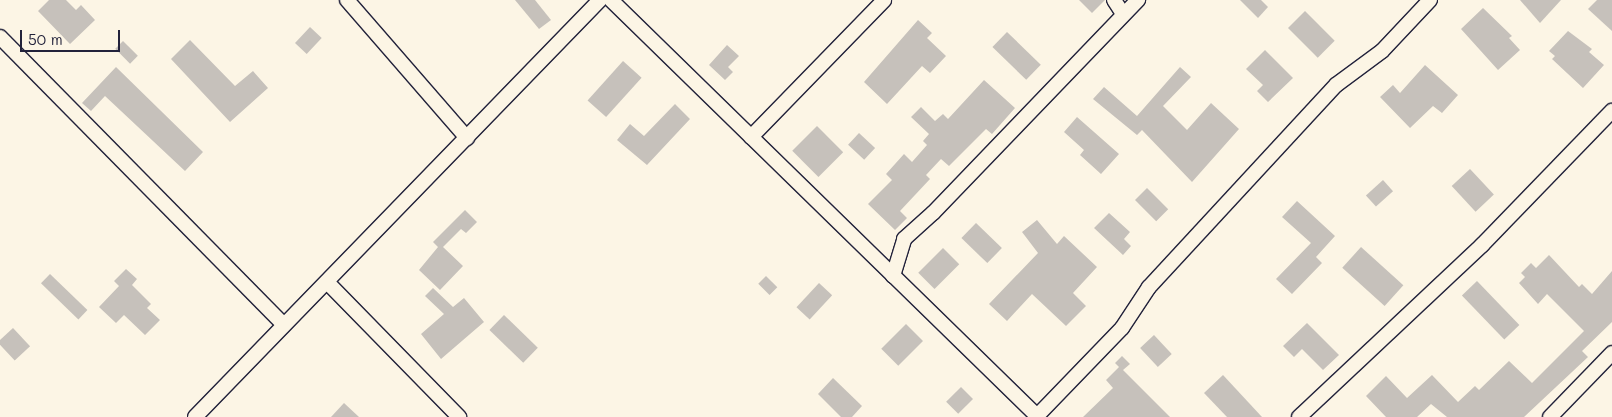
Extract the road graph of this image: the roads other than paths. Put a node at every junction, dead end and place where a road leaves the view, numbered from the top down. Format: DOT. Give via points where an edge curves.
graph roads {
  1 [pos="347,0"];
  2 [pos="600,0"];
  3 [pos="611,0"];
  4 [pos="884,0"];
  5 [pos="1114,0"];
  6 [pos="1138,0"];
  7 [pos="1430,0"];
  8 [pos="1123,14"];
  9 [pos="0,37"];
  10 [pos="1612,111"];
  11 [pos="751,137"];
  12 [pos="467,138"];
  13 [pos="894,276"];
  14 [pos="327,282"];
  15 [pos="284,326"];
  16 [pos="1612,353"];
  17 [pos="196,417"];
  18 [pos="459,417"];
  19 [pos="1038,417"];
  20 [pos="1299,417"];
  21 [pos="1550,417"];
  1 -- 12 [label="street"];
  2 -- 12 [label="street"];
  3 -- 11 [label="street"];
  4 -- 11 [label="street"];
  5 -- 8 [label="street"];
  6 -- 8 [label="street"];
  7 -- 19 [label="street" via="1382,51 1336,86 1149,287 1122,328"];
  8 -- 13 [label="street" via="933,213 904,238"];
  9 -- 15 [label="street"];
  10 -- 20 [label="street" via="1482,245"];
  11 -- 13 [label="street"];
  12 -- 14 [label="street"];
  13 -- 19 [label="street"];
  14 -- 15 [label="street"];
  14 -- 18 [label="street"];
  15 -- 17 [label="street"];
  16 -- 21 [label="street"];
}
